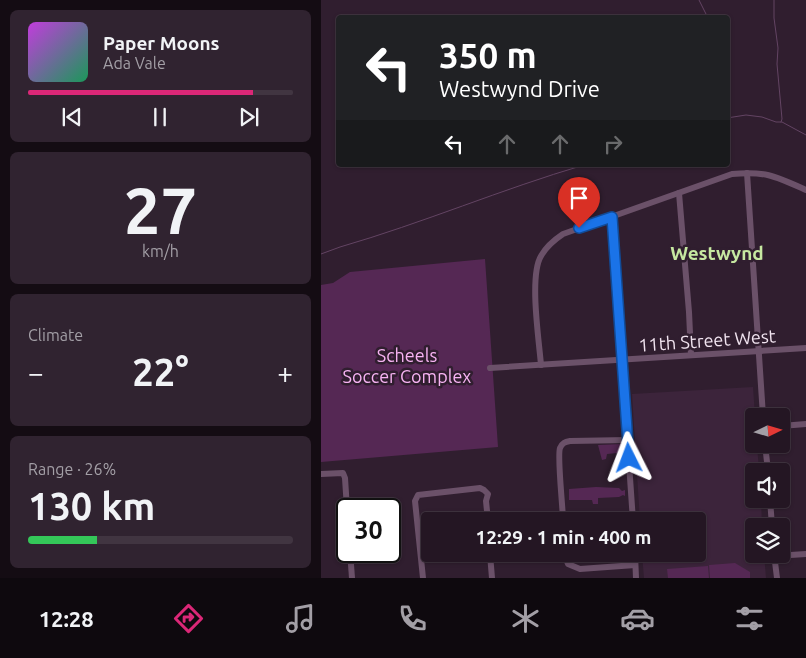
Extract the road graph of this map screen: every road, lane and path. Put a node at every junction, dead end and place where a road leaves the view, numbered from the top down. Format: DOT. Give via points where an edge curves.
graph roads {
  1 [pos="747,173"];
  2 [pos="806,190"];
  3 [pos="679,193"];
  4 [pos="612,217"];
  5 [pos="806,348"];
  6 [pos="759,351"];
  7 [pos="691,355"];
  8 [pos="623,360"];
  9 [pos="541,365"];
  10 [pos="490,368"];
  11 [pos="763,408"];
  12 [pos="806,424"];
  13 [pos="790,425"];
  14 [pos="628,440"];
  15 [pos="321,474"];
  16 [pos="346,498"];
  17 [pos="487,512"];
  18 [pos="562,512"];
  19 [pos="632,512"];
  20 [pos="790,554"];
  21 [pos="806,554"];
  22 [pos="421,559"];
  23 [pos="421,562"];
  24 [pos="491,562"];
  25 [pos="568,562"];
  26 [pos="351,563"];
  27 [pos="775,563"];
  28 [pos="635,564"];
  29 [pos="352,578"];
  30 [pos="423,578"];
  31 [pos="492,578"];
  32 [pos="636,578"];
  33 [pos="777,578"];
  1 -- 2 [label="street" via="773,175"];
  1 -- 3 [label="street" via="732,174"];
  1 -- 6 [label="street"];
  3 -- 4 [label="street"];
  3 -- 7 [label="street"];
  4 -- 8 [label="street"];
  4 -- 9 [label="street" via="563,234 540,257 535,274"];
  5 -- 6 [label="street, 11th Street West"];
  6 -- 7 [label="street, 11th Street West"];
  6 -- 11 [label="street"];
  7 -- 8 [label="street, 11th Street West"];
  8 -- 9 [label="street, 11th Street West"];
  8 -- 14 [label="street"];
  9 -- 10 [label="street, 11th Street West"];
  12 -- 13 [label="street"];
  14 -- 18 [label="street" via="570,441 562,445 559,450"];
  14 -- 19 [label="street"];
  15 -- 16 [label="street" via="343,473"];
  17 -- 22 [label="street" via="488,494 479,488 418,495 415,501"];
  20 -- 21 [label="street"];
  23 -- 30 [label="street"];
  24 -- 31 [label="street"];
  25 -- 28 [label="street" via="581,568"];
  26 -- 29 [label="street"];
  27 -- 33 [label="street"];
  28 -- 32 [label="street"];
}
